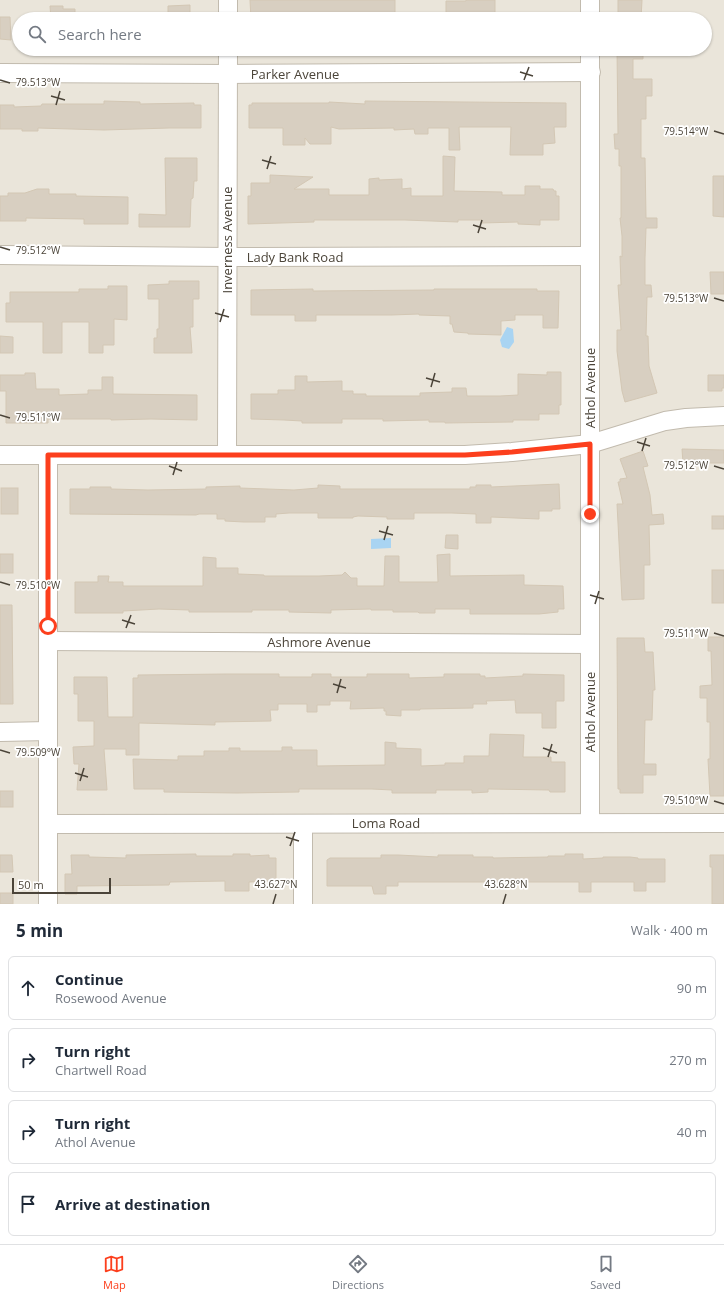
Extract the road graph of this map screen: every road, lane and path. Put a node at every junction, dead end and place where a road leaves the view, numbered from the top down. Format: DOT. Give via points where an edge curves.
graph roads {
  1 [pos="228,0"];
  2 [pos="590,0"];
  3 [pos="228,12"];
  4 [pos="590,12"];
  5 [pos="228,56"];
  6 [pos="590,56"];
  7 [pos="590,72"];
  8 [pos="0,73"];
  9 [pos="228,74"];
  10 [pos="0,254"];
  11 [pos="590,256"];
  12 [pos="228,257"];
  13 [pos="724,416"];
  14 [pos="590,444"];
  15 [pos="227,454"];
  16 [pos="0,455"];
  17 [pos="48,455"];
  18 [pos="48,641"];
  19 [pos="590,644"];
  20 [pos="48,731"];
  21 [pos="0,732"];
  22 [pos="590,823"];
  23 [pos="724,823"];
  24 [pos="48,824"];
  25 [pos="303,824"];
  26 [pos="48,904"];
  27 [pos="303,904"];
  1 -- 3 [label="street"];
  2 -- 4 [label="street"];
  5 -- 9 [label="street, Inverness Avenue"];
  6 -- 7 [label="street, Athol Avenue"];
  7 -- 9 [label="street, Parker Avenue"];
  7 -- 11 [label="street, Athol Avenue"];
  8 -- 9 [label="street, Parker Avenue"];
  9 -- 12 [label="street, Inverness Avenue"];
  10 -- 12 [label="street, Lady Bank Road"];
  11 -- 12 [label="street, Lady Bank Road"];
  11 -- 14 [label="street, Athol Avenue"];
  12 -- 15 [label="street, Inverness Avenue"];
  13 -- 14 [label="street" via="666,421"];
  14 -- 15 [label="street" via="465,455"];
  14 -- 19 [label="street, Athol Avenue"];
  15 -- 17 [label="street"];
  16 -- 17 [label="street"];
  17 -- 18 [label="street"];
  18 -- 19 [label="street, Ashmore Avenue"];
  18 -- 20 [label="street"];
  19 -- 22 [label="street, Athol Avenue"];
  20 -- 21 [label="street"];
  20 -- 24 [label="street"];
  22 -- 23 [label="street, Loma Road"];
  22 -- 25 [label="street, Loma Road"];
  24 -- 25 [label="street, Loma Road"];
  24 -- 26 [label="street"];
  25 -- 27 [label="street"];
}
